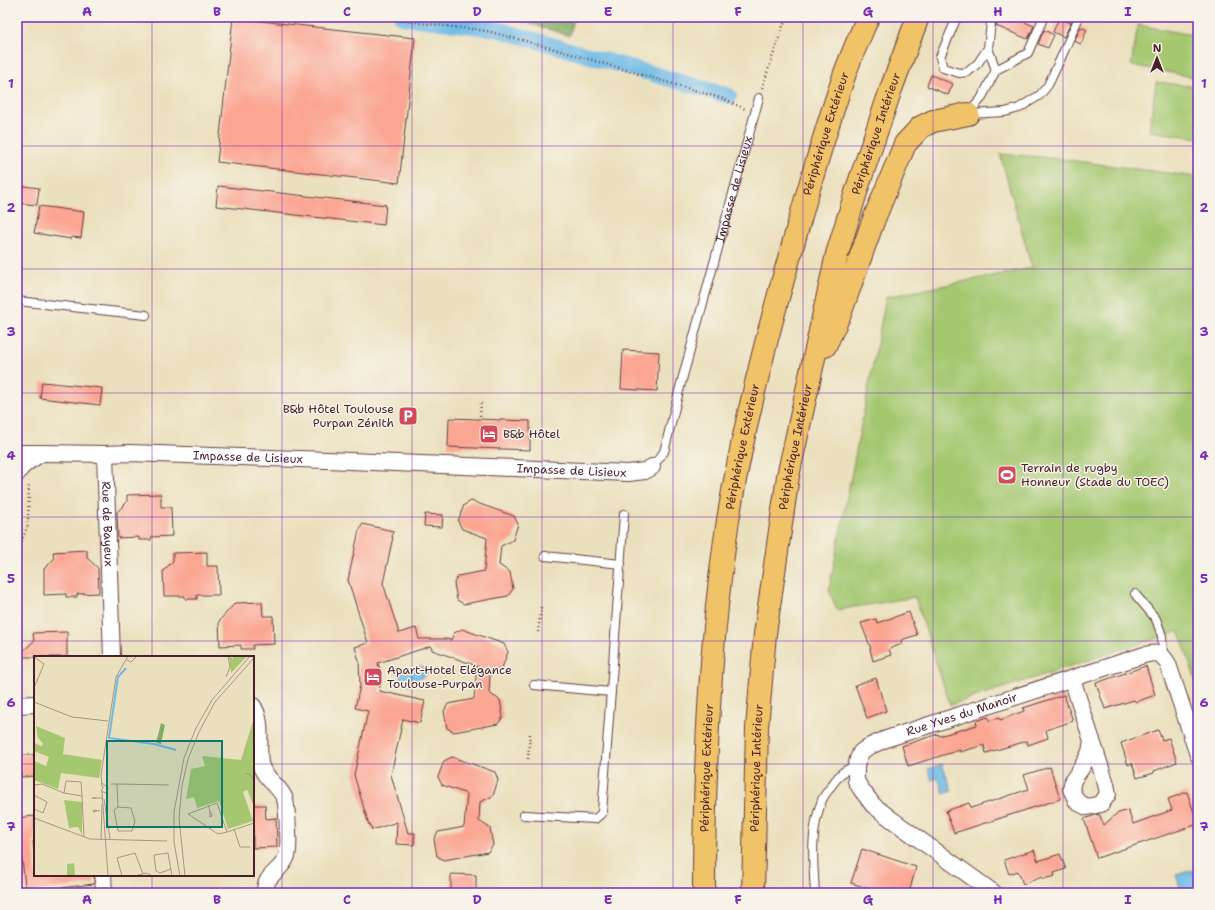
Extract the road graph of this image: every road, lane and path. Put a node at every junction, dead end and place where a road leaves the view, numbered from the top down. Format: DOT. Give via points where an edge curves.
graph roads {
  1 [pos="372,17"];
  2 [pos="786,17"];
  3 [pos="868,17"];
  4 [pos="918,17"];
  5 [pos="957,17"];
  6 [pos="994,17"];
  7 [pos="1040,17"];
  8 [pos="1079,17"];
  9 [pos="988,48"];
  10 [pos="996,70"];
  11 [pos="759,98"];
  12 [pos="754,113"];
  13 [pos="968,114"];
  14 [pos="17,301"];
  15 [pos="146,315"];
  16 [pos="810,377"];
  17 [pos="481,403"];
  18 [pos="480,416"];
  19 [pos="105,454"];
  20 [pos="17,467"];
  21 [pos="652,467"];
  22 [pos="624,514"];
  23 [pos="17,553"];
  24 [pos="545,556"];
  25 [pos="621,564"];
  26 [pos="1135,594"];
  27 [pos="541,607"];
  28 [pos="538,632"];
  29 [pos="112,656"];
  30 [pos="1163,656"];
  31 [pos="1072,679"];
  32 [pos="534,685"];
  33 [pos="611,692"];
  34 [pos="34,704"];
  35 [pos="17,705"];
  36 [pos="254,708"];
  37 [pos="530,734"];
  38 [pos="1092,740"];
  39 [pos="1198,755"];
  40 [pos="528,759"];
  41 [pos="856,766"];
  42 [pos="524,815"];
  43 [pos="103,876"];
  44 [pos="104,893"];
  45 [pos="265,893"];
  46 [pos="704,893"];
  47 [pos="753,893"];
  48 [pos="815,893"];
  49 [pos="994,893"];
  1 -- 12 [label="path" via="487,31 724,98"];
  2 -- 11 [label="path"];
  3 -- 46 [label="highway, Périphérique Extérieur" via="845,74 812,176 761,358 742,443 728,521 712,657 706,748"];
  4 -- 16 [label="highway, Périphérique Intérieur" via="891,89 837,254"];
  5 -- 9 [label="lane" via="940,57 943,68 959,73 968,72"];
  6 -- 9 [label="lane"];
  7 -- 10 [label="lane" via="1042,21 1028,53"];
  8 -- 13 [label="lane" via="1048,85 1040,95 1019,108 1005,112"];
  9 -- 10 [label="lane"];
  10 -- 13 [label="lane" via="981,99"];
  11 -- 12 [label="lane, Impasse de Lisieux"];
  12 -- 21 [label="lane, Impasse de Lisieux" via="664,452"];
  13 -- 16 [label="highway" via="933,121 921,127 905,144 874,219 840,314"];
  14 -- 15 [label="lane"];
  16 -- 47 [label="highway, Périphérique Intérieur" via="788,476 765,634 757,728"];
  17 -- 18 [label="path"];
  19 -- 20 [label="street" via="42,453"];
  19 -- 21 [label="street, Impasse de Lisieux" via="312,459 628,473 645,471"];
  19 -- 29 [label="street, Rue de Bayeux"];
  20 -- 23 [label="path" via="30,486 28,525"];
  22 -- 25 [label="lane"];
  24 -- 25 [label="lane"];
  25 -- 33 [label="lane"];
  26 -- 30 [label="lane" via="1156,619 1162,636"];
  27 -- 28 [label="path"];
  30 -- 31 [label="street, Rue Yves du Manoir" via="1156,652 1144,655"];
  30 -- 39 [label="street" via="1168,664"];
  31 -- 38 [label="street"];
  31 -- 41 [label="street, Rue Yves du Manoir" via="886,738 861,752"];
  32 -- 33 [label="lane"];
  33 -- 42 [label="lane" via="602,813 595,819"];
  34 -- 35 [label="street"];
  36 -- 45 [label="street" via="259,719 260,764 265,775 285,798 289,847 285,860 270,876"];
  37 -- 40 [label="path"];
  41 -- 48 [label="lane" via="841,773 822,799 814,828"];
  41 -- 49 [label="street" via="856,781 874,805 891,820"];
  43 -- 44 [label="street"];
}
